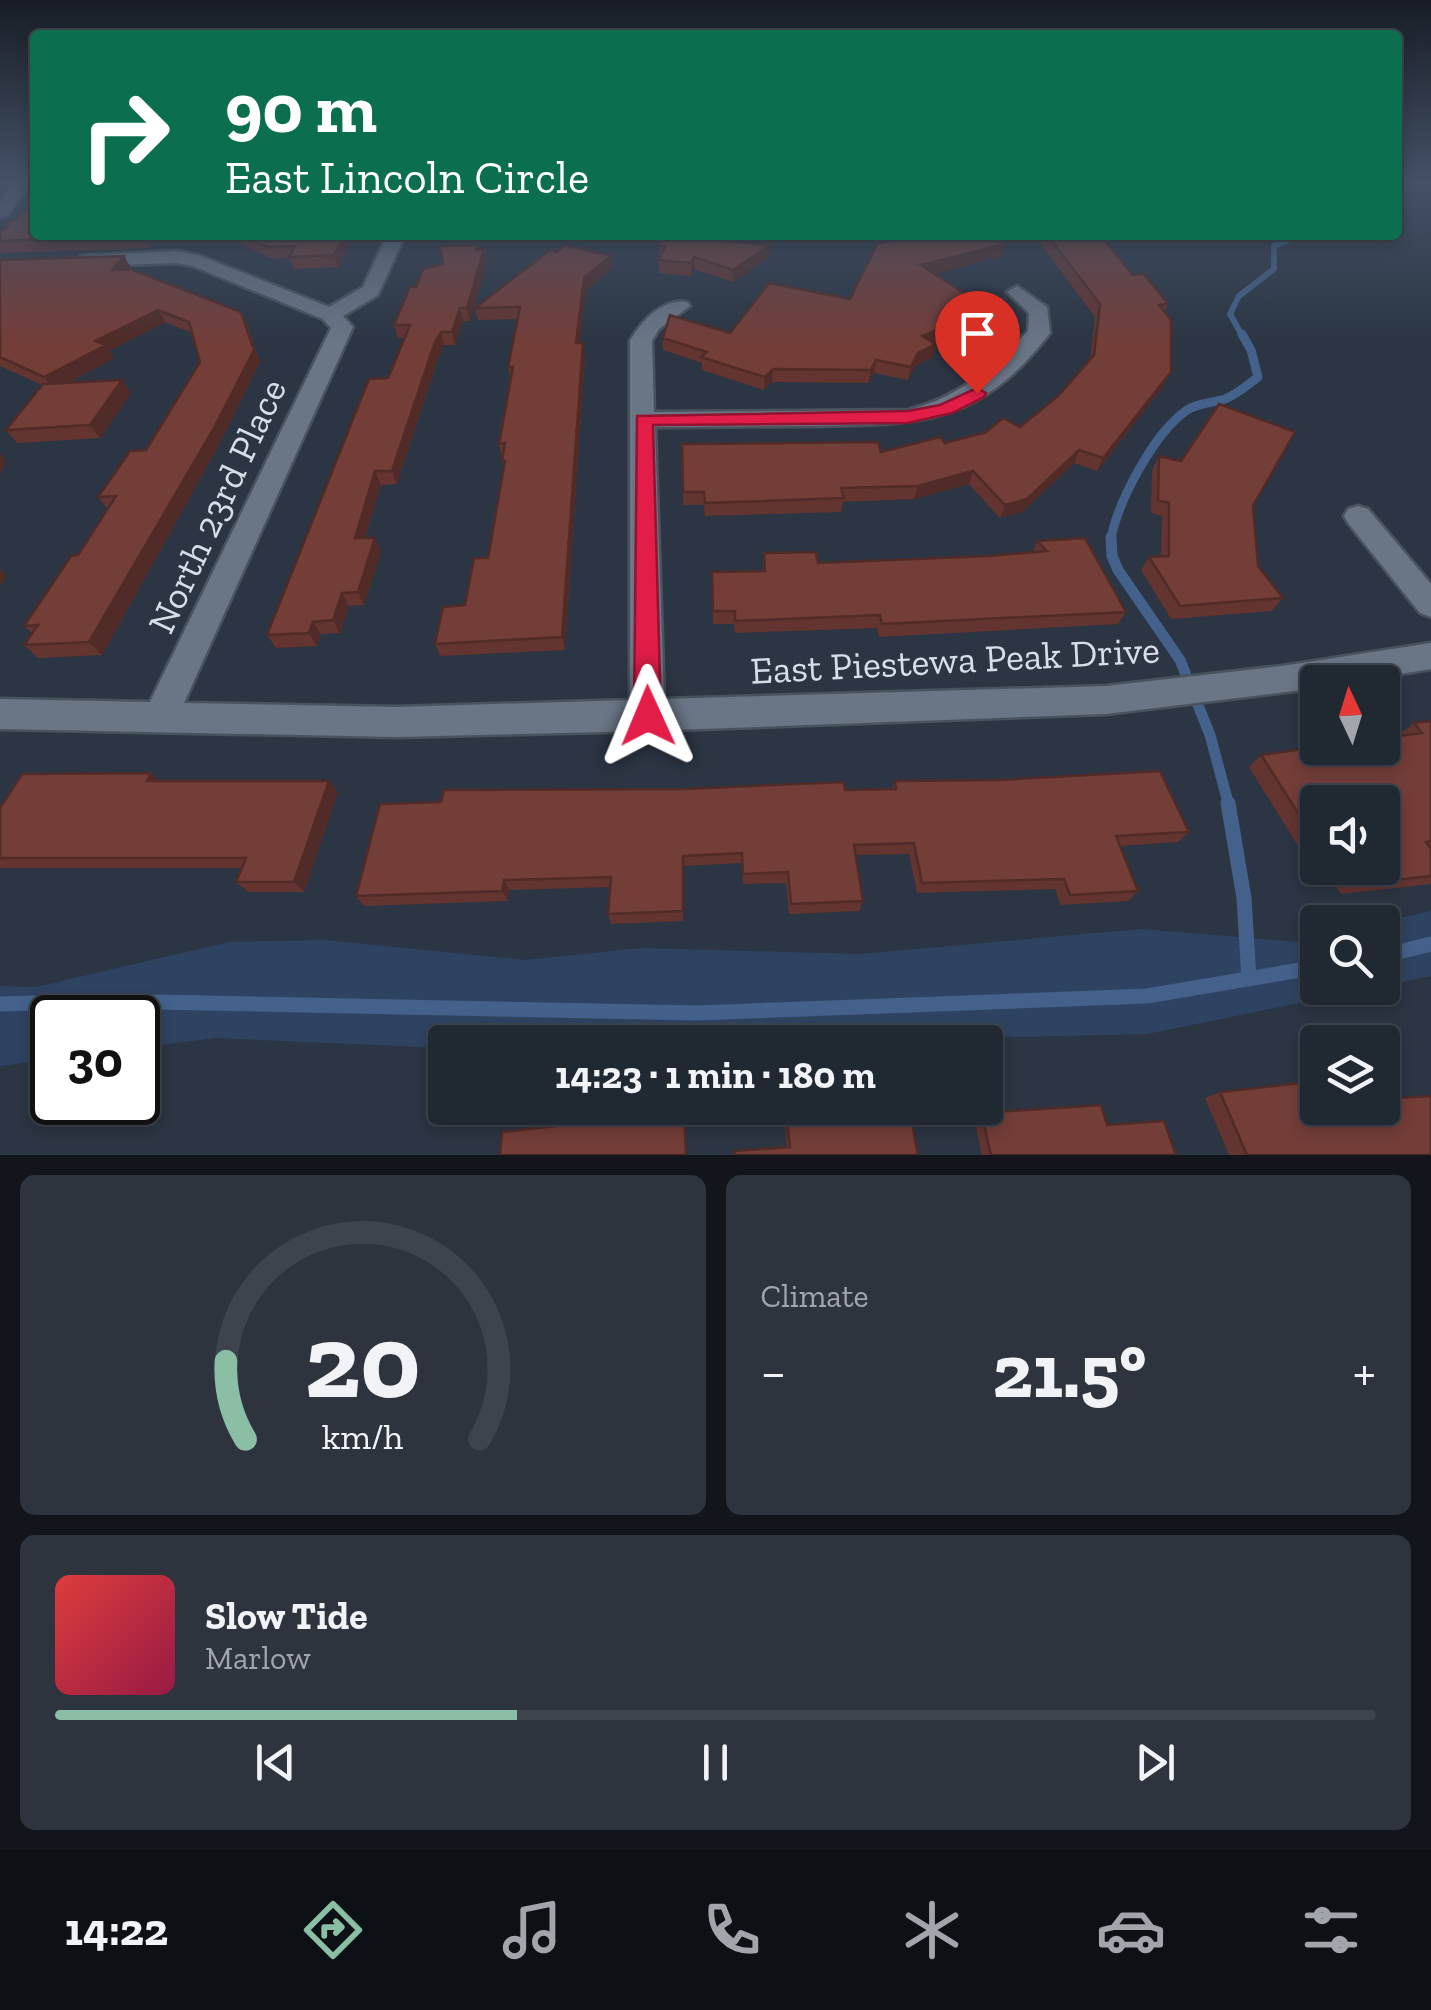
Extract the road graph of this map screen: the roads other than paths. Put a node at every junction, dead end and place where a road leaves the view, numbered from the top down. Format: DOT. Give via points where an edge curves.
graph roads {
  1 [pos="190,240"];
  2 [pos="394,240"];
  3 [pos="177,257"];
  4 [pos="59,261"];
  5 [pos="1017,292"];
  6 [pos="680,306"];
  7 [pos="336,321"];
  8 [pos="644,420"];
  9 [pos="1358,516"];
  10 [pos="1431,605"];
  11 [pos="1431,656"];
  12 [pos="0,714"];
  13 [pos="161,716"];
  14 [pos="648,716"];
  1 -- 3 [label="street"];
  2 -- 7 [label="street" via="371,291"];
  3 -- 4 [label="street"];
  3 -- 7 [label="street"];
  5 -- 8 [label="street" via="1040,312 1039,333 977,393 945,409 908,417"];
  6 -- 8 [label="street" via="650,325 641,341"];
  7 -- 13 [label="street, North 23rd Place"];
  8 -- 14 [label="street"];
  9 -- 10 [label="street"];
  11 -- 14 [label="street, East Piestewa Peak Drive" via="1106,700"];
  12 -- 13 [label="street, East Piestewa Peak Drive"];
  13 -- 14 [label="street, East Piestewa Peak Drive" via="397,722"];
}
